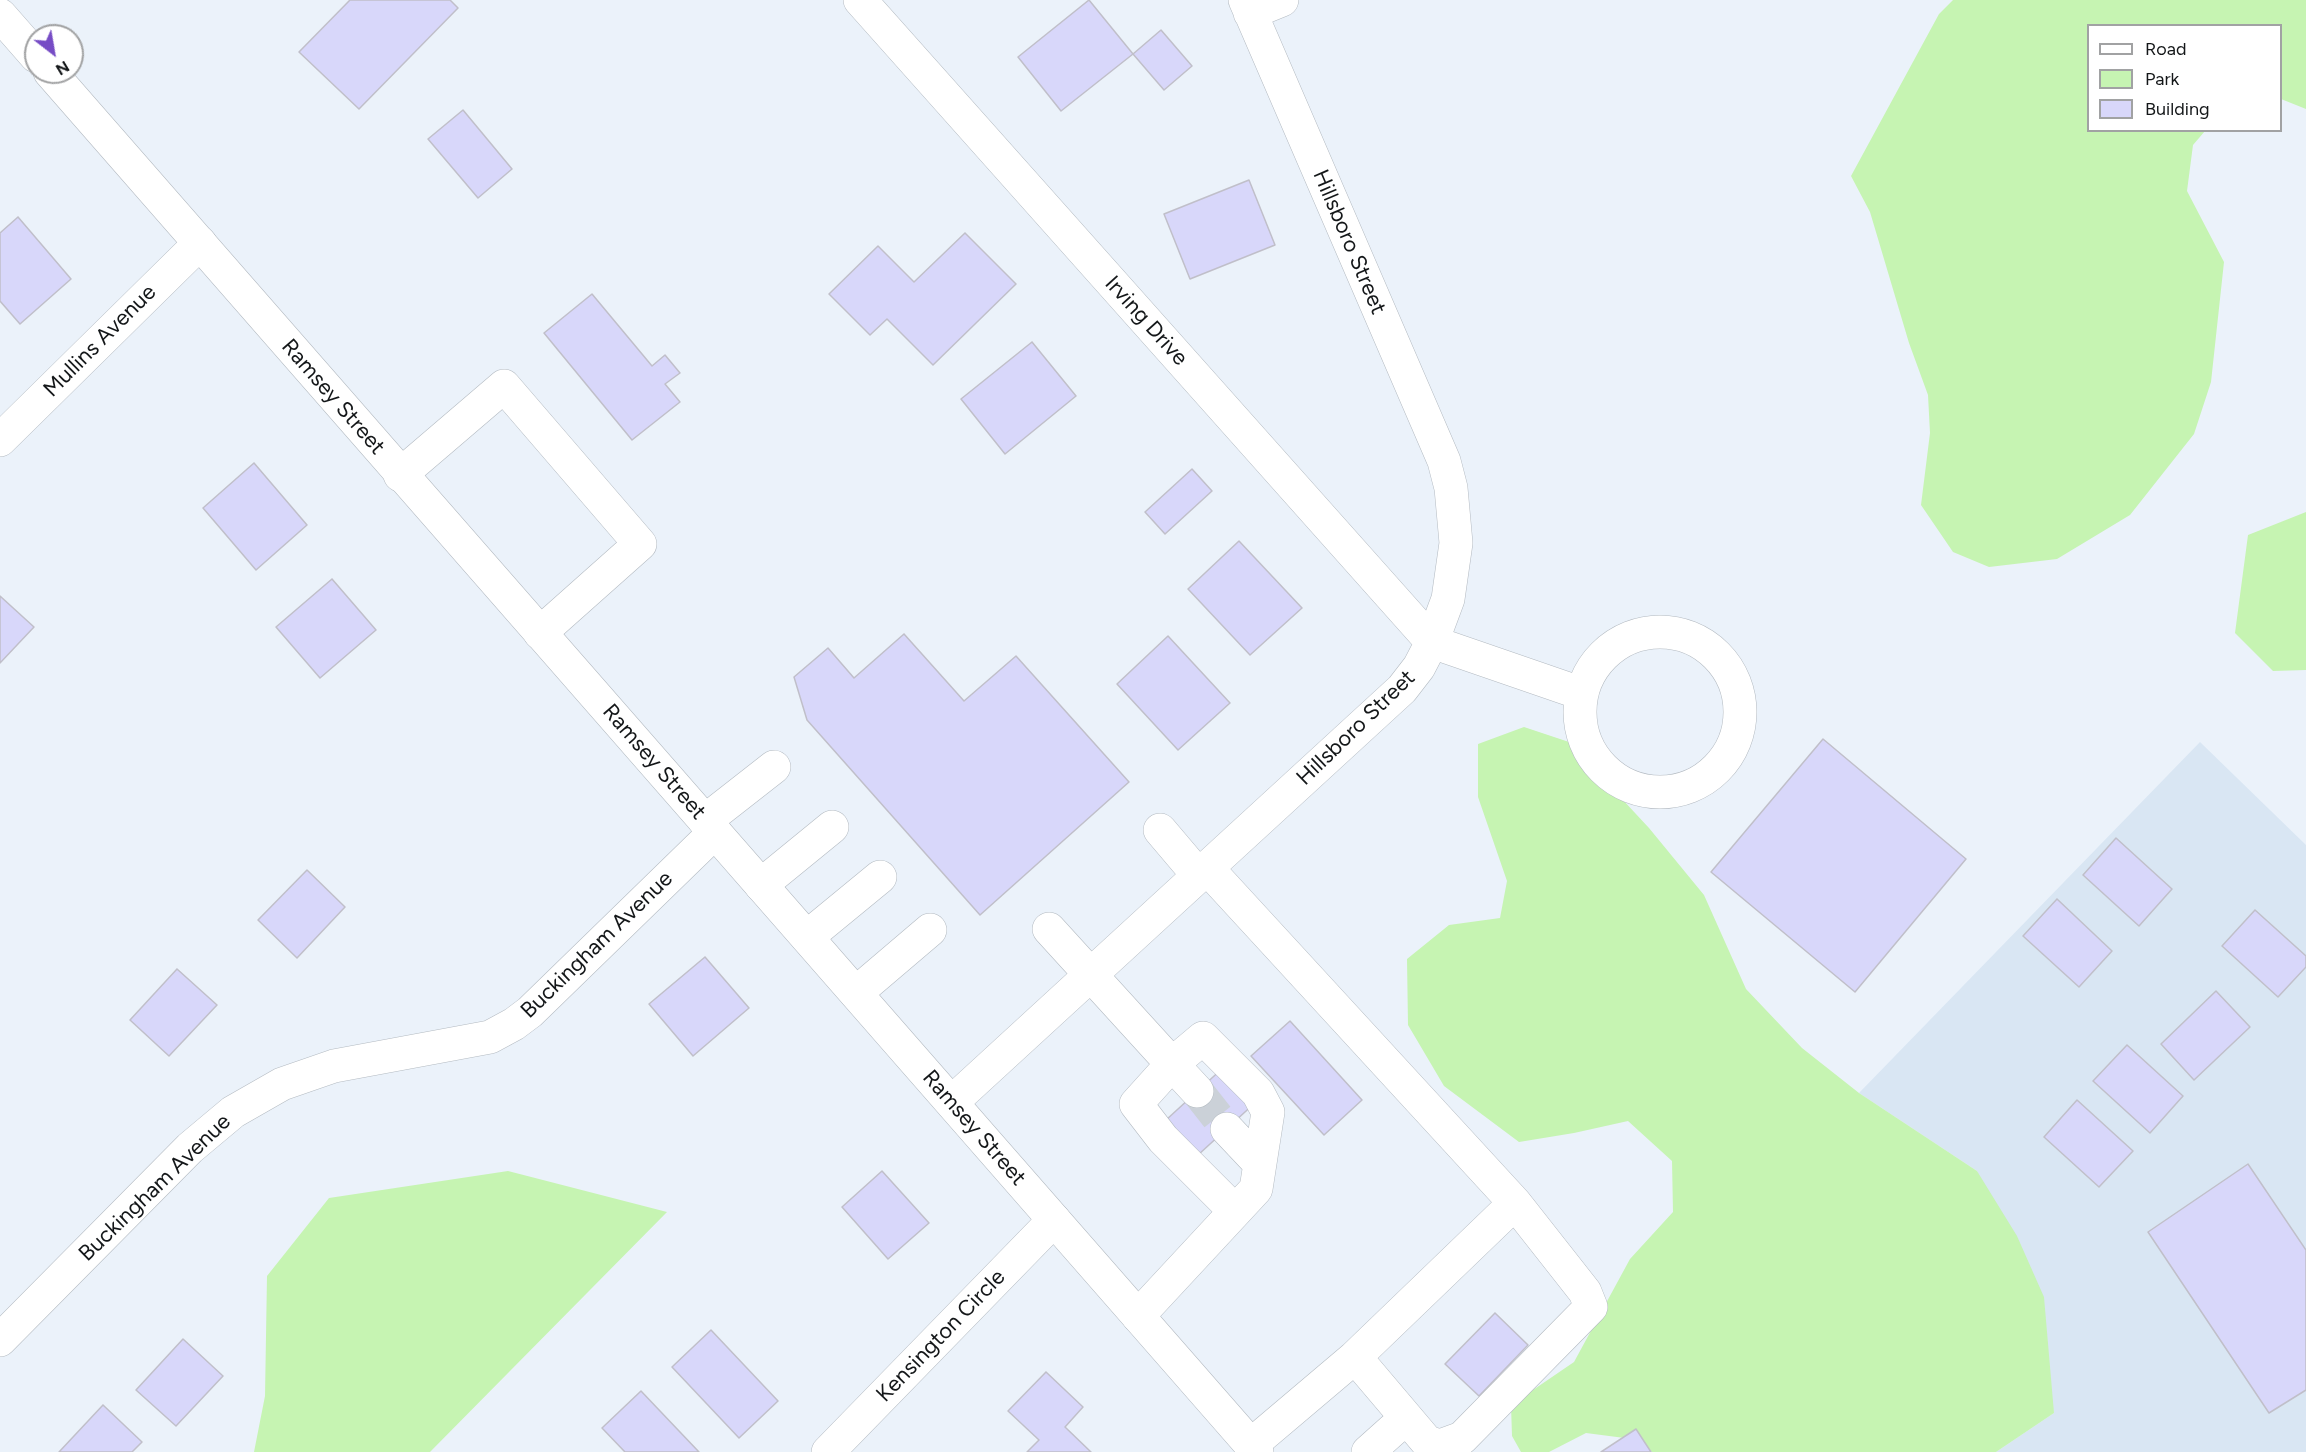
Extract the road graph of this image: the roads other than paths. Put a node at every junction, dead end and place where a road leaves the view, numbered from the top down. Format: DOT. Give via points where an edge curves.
graph roads {
  1 [pos="860,0"];
  2 [pos="1282,0"];
  3 [pos="1248,7"];
  4 [pos="0,15"];
  5 [pos="24,42"];
  6 [pos="61,84"];
  7 [pos="200,243"];
  8 [pos="0,440"];
  9 [pos="400,475"];
  10 [pos="540,633"];
  11 [pos="1432,642"];
  12 [pos="1580,693"];
  13 [pos="774,767"];
  14 [pos="710,826"];
  15 [pos="832,827"];
  16 [pos="1160,830"];
  17 [pos="1203,872"];
  18 [pos="880,877"];
  19 [pos="761,885"];
  20 [pos="1049,929"];
  21 [pos="930,930"];
  22 [pos="807,937"];
  23 [pos="1090,976"];
  24 [pos="856,993"];
  25 [pos="1172,1064"];
  26 [pos="1197,1091"];
  27 [pos="952,1102"];
  28 [pos="1227,1129"];
  29 [pos="1260,1164"];
  30 [pos="1515,1203"];
  31 [pos="1235,1211"];
  32 [pos="1054,1220"];
  33 [pos="1138,1316"];
  34 [pos="0,1340"];
  35 [pos="1355,1357"];
  36 [pos="1406,1418"];
  37 [pos="1254,1449"];
  38 [pos="828,1452"];
  39 [pos="1368,1452"];
  1 -- 11 [label="street, Irving Drive"];
  2 -- 3 [label="street"];
  3 -- 11 [label="street, Hillsboro Street" via="1444,461 1451,488 1456,543 1448,599"];
  4 -- 5 [label="street"];
  6 -- 7 [label="street, Ramsey Street"];
  7 -- 8 [label="street, Mullins Avenue"];
  7 -- 9 [label="street, Ramsey Street"];
  9 -- 10 [label="street, Ramsey Street"];
  9 -- 10 [label="street" via="504,386 640,544"];
  10 -- 14 [label="street, Ramsey Street"];
  11 -- 12 [label="street"];
  11 -- 17 [label="street, Hillsboro Street" via="1402,689"];
  12 -- 12 [label="street" via="1591,670 1608,650 1630,637 1656,631 1682,634 1706,645 1724,663 1737,686 1741,711 1737,737 1725,760 1705,779 1680,790 1653,793 1627,786 1604,770 1588,749 1580,723"];
  13 -- 14 [label="street, Buckingham Avenue"];
  14 -- 19 [label="street, Ramsey Street"];
  14 -- 34 [label="street, Buckingham Avenue" via="514,1024 490,1037 334,1066 282,1084 233,1112 190,1148"];
  15 -- 19 [label="street"];
  16 -- 17 [label="street"];
  17 -- 23 [label="street, Hillsboro Street"];
  17 -- 30 [label="street"];
  18 -- 22 [label="street"];
  19 -- 22 [label="street, Ramsey Street"];
  20 -- 23 [label="street"];
  21 -- 24 [label="street"];
  22 -- 24 [label="street, Ramsey Street"];
  23 -- 25 [label="street"];
  23 -- 27 [label="street, Hillsboro Street"];
  24 -- 27 [label="street, Ramsey Street"];
  25 -- 26 [label="street"];
  25 -- 29 [label="street" via="1203,1038 1258,1093 1268,1112"];
  25 -- 31 [label="street" via="1136,1104 1163,1139"];
  27 -- 32 [label="street, Ramsey Street"];
  28 -- 29 [label="street"];
  29 -- 31 [label="street" via="1256,1189"];
  30 -- 35 [label="street"];
  30 -- 36 [label="street" via="1592,1307 1462,1438 1440,1446 1427,1442"];
  31 -- 33 [label="street"];
  32 -- 33 [label="street, Ramsey Street"];
  32 -- 38 [label="street, Kensington Circle"];
  33 -- 37 [label="street, Ramsey Street"];
  35 -- 36 [label="street"];
  35 -- 37 [label="street"];
  36 -- 39 [label="street"];
}
